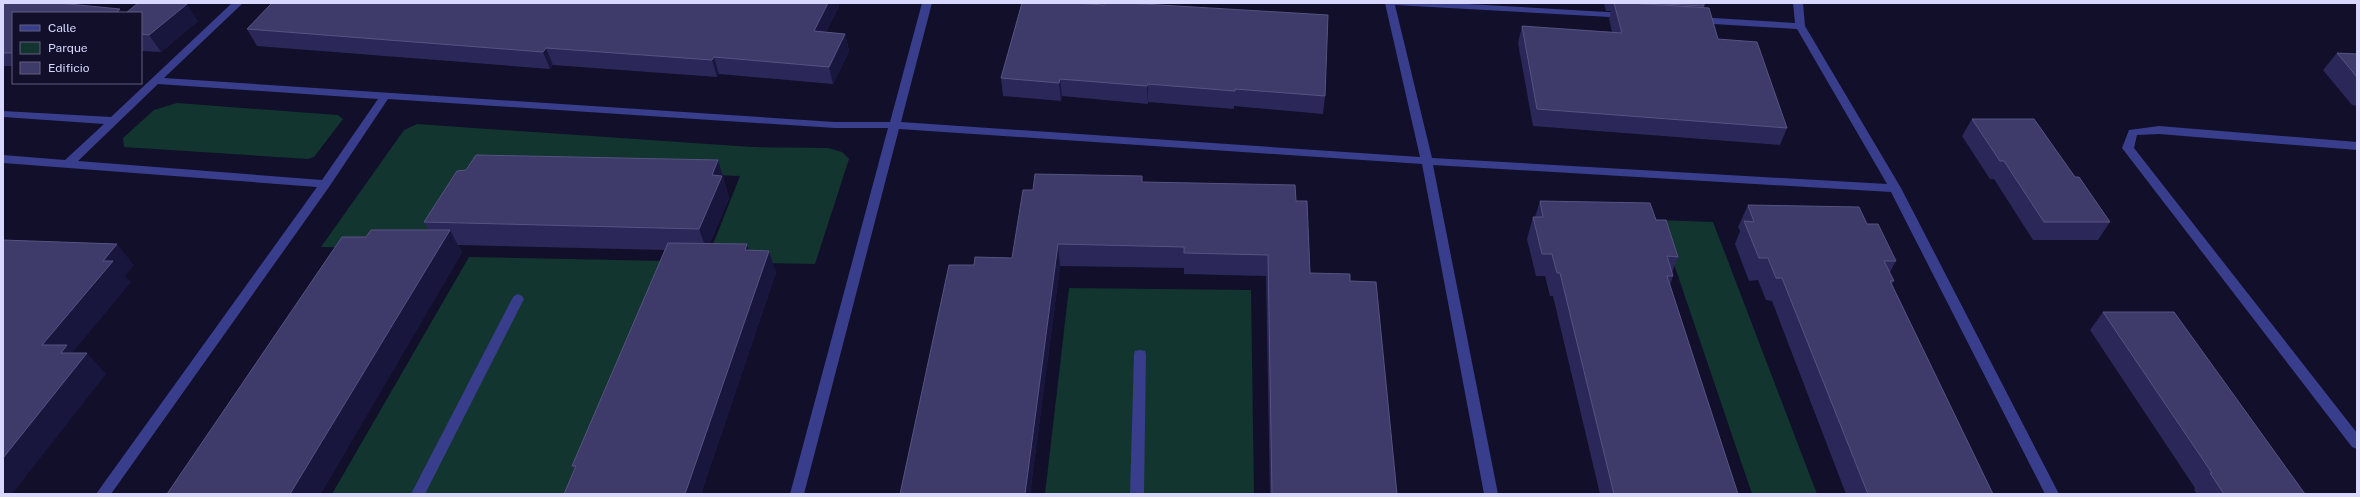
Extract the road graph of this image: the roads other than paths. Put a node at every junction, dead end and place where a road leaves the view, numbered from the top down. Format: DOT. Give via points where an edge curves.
graph roads {
  1 [pos="238,3"];
  2 [pos="927,3"];
  3 [pos="1390,3"];
  4 [pos="1399,3"];
  5 [pos="1798,3"];
  6 [pos="1635,16"];
  7 [pos="1690,20"];
  8 [pos="1800,26"];
  9 [pos="154,81"];
  10 [pos="385,96"];
  11 [pos="3,114"];
  12 [pos="112,120"];
  13 [pos="893,125"];
  14 [pos="2357,146"];
  15 [pos="3,159"];
  16 [pos="1427,162"];
  17 [pos="68,164"];
  18 [pos="325,184"];
  19 [pos="1895,188"];
  20 [pos="518,299"];
  21 [pos="1140,355"];
  22 [pos="2357,442"];
  23 [pos="103,494"];
  24 [pos="418,494"];
  25 [pos="797,494"];
  26 [pos="1136,494"];
  27 [pos="1491,494"];
  28 [pos="2052,494"];
  1 -- 9 [label="street"];
  2 -- 13 [label="street"];
  3 -- 16 [label="street"];
  4 -- 6 [label="street"];
  5 -- 8 [label="street"];
  7 -- 8 [label="street"];
  8 -- 19 [label="street"];
  9 -- 10 [label="street"];
  9 -- 12 [label="street"];
  10 -- 13 [label="street" via="835,125"];
  10 -- 18 [label="street"];
  11 -- 12 [label="street"];
  12 -- 17 [label="street"];
  13 -- 16 [label="street"];
  13 -- 25 [label="street"];
  14 -- 22 [label="street" via="2159,130 2133,132 2128,148"];
  15 -- 17 [label="street"];
  16 -- 19 [label="street"];
  16 -- 27 [label="street"];
  17 -- 18 [label="street"];
  18 -- 23 [label="street"];
  19 -- 28 [label="street"];
  20 -- 24 [label="street"];
  21 -- 26 [label="street"];
}
